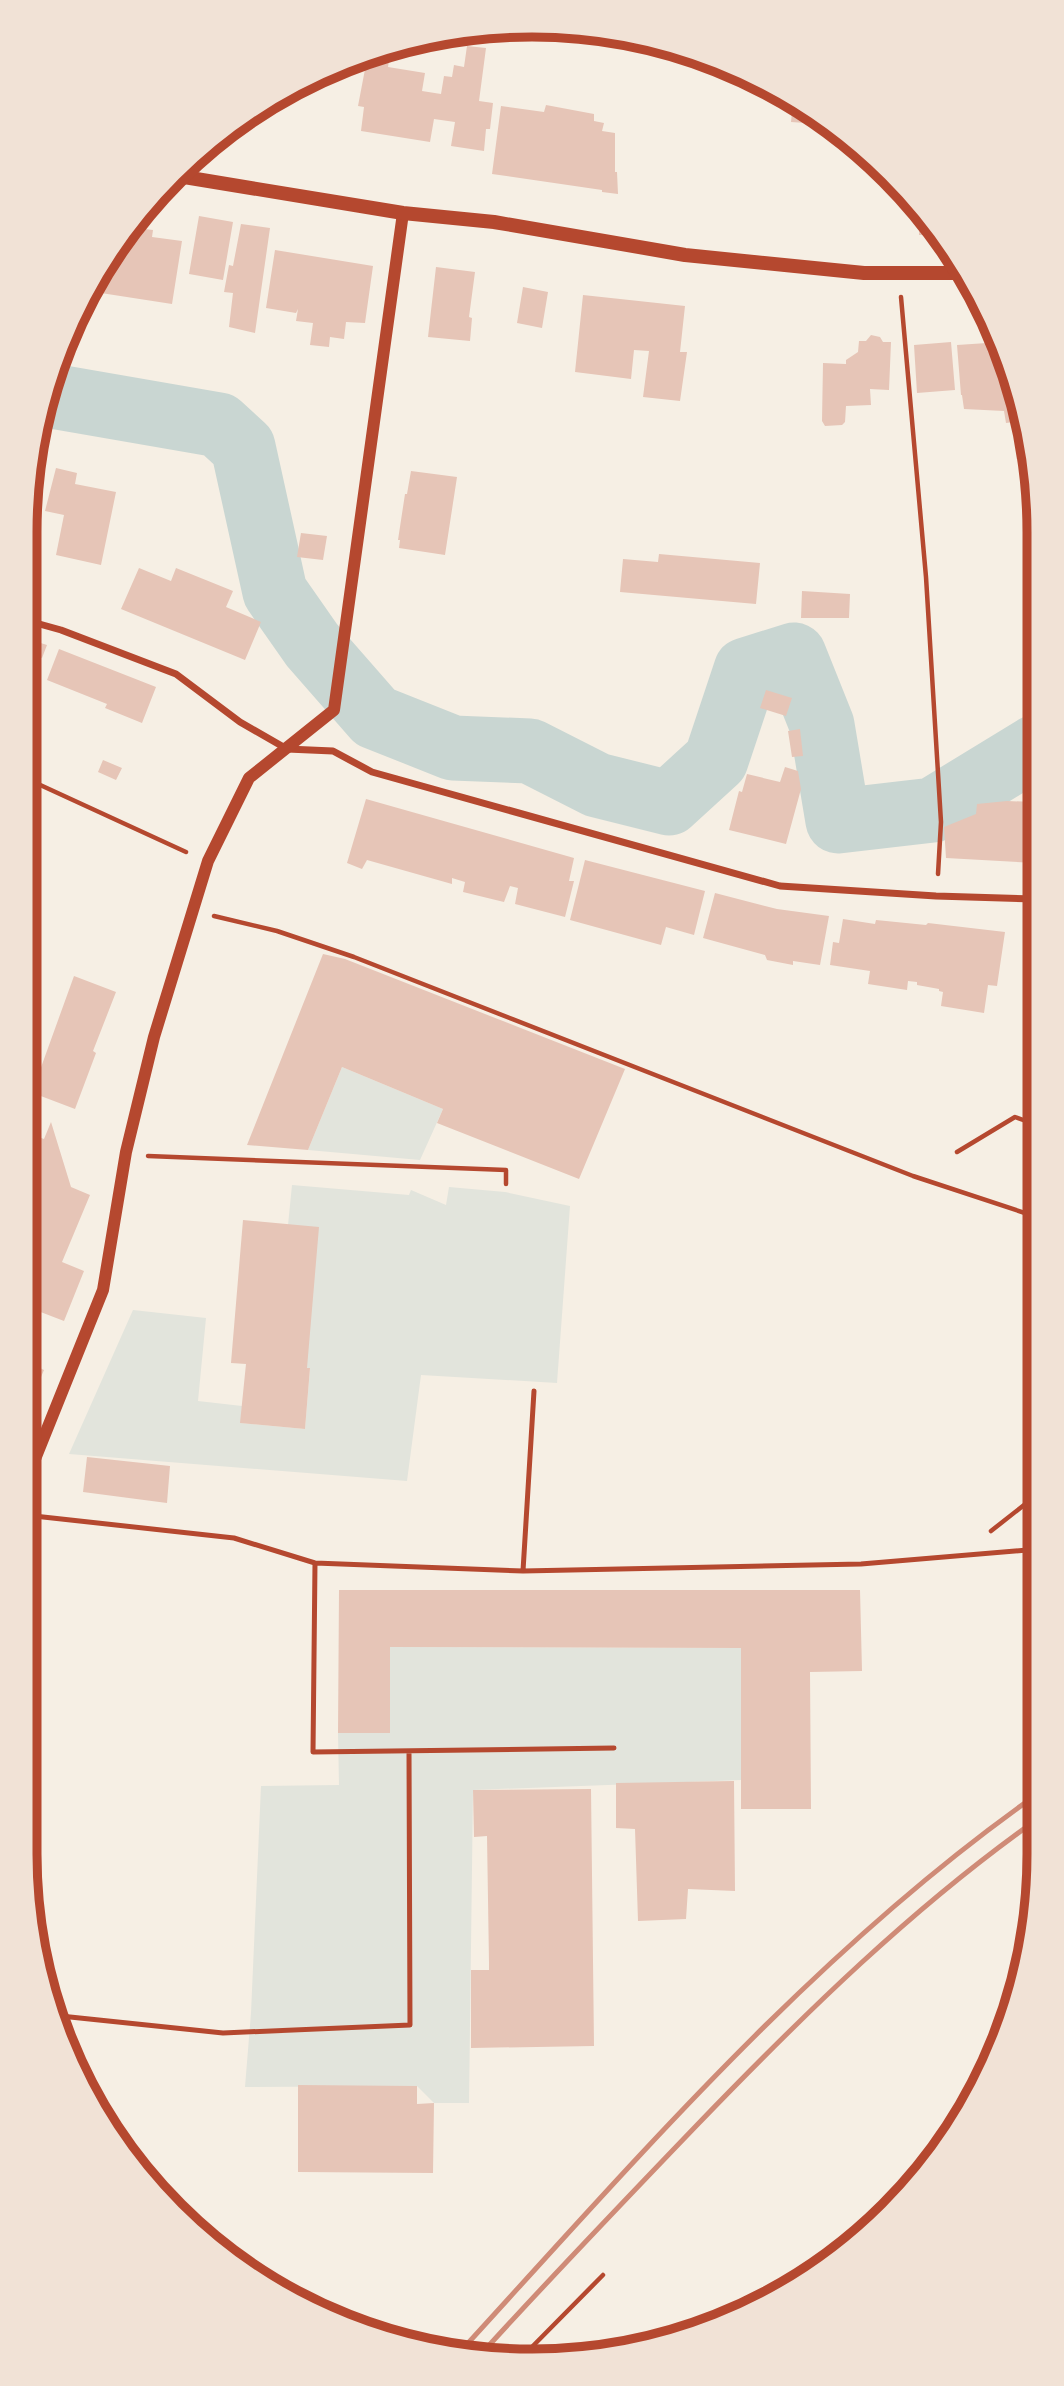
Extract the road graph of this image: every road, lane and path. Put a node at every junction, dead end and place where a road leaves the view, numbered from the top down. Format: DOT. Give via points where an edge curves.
graph roads {
  1 [pos="188,177"];
  2 [pos="403,213"];
  3 [pos="954,273"];
  4 [pos="899,274"];
  5 [pos="37,624"];
  6 [pos="288,749"];
  7 [pos="37,785"];
  8 [pos="208,861"];
  9 [pos="936,896"];
  10 [pos="1027,899"];
  11 [pos="191,910"];
  12 [pos="1027,1121"];
  13 [pos="126,1152"];
  14 [pos="957,1152"];
  15 [pos="506,1184"];
  16 [pos="1027,1214"];
  17 [pos="534,1391"];
  18 [pos="37,1452"];
  19 [pos="1027,1503"];
  20 [pos="37,1516"];
  21 [pos="1027,1550"];
  22 [pos="960,1556"];
  23 [pos="315,1563"];
  24 [pos="523,1571"];
  25 [pos="614,1748"];
  26 [pos="409,1751"];
  27 [pos="64,2016"];
  28 [pos="603,2275"];
  29 [pos="530,2349"];
  1 -- 2 [label="main road"];
  2 -- 4 [label="main road" via="494,222 685,255"];
  2 -- 6 [label="street" via="334,710"];
  3 -- 4 [label="main road"];
  4 -- 9 [label="path" via="926,577 941,822"];
  5 -- 6 [label="street" via="176,674 240,722"];
  6 -- 8 [label="street" via="249,778"];
  6 -- 9 [label="street" via="333,751 372,772 780,886"];
  7 -- 8 [label="path"];
  8 -- 11 [label="street"];
  9 -- 10 [label="street"];
  11 -- 13 [label="street"];
  11 -- 16 [label="path" via="277,931 354,957 913,1176"];
  12 -- 14 [label="path" via="1015,1117"];
  13 -- 15 [label="path" via="158,1158 506,1170"];
  13 -- 18 [label="street" via="103,1290"];
  17 -- 24 [label="lane"];
  19 -- 22 [label="path"];
  20 -- 23 [label="lane" via="234,1538"];
  21 -- 22 [label="lane"];
  22 -- 24 [label="lane" via="861,1564"];
  23 -- 24 [label="lane"];
  23 -- 26 [label="lane" via="313,1752"];
  25 -- 26 [label="lane"];
  26 -- 27 [label="lane" via="410,2025 223,2033"];
  28 -- 29 [label="path"];
}
